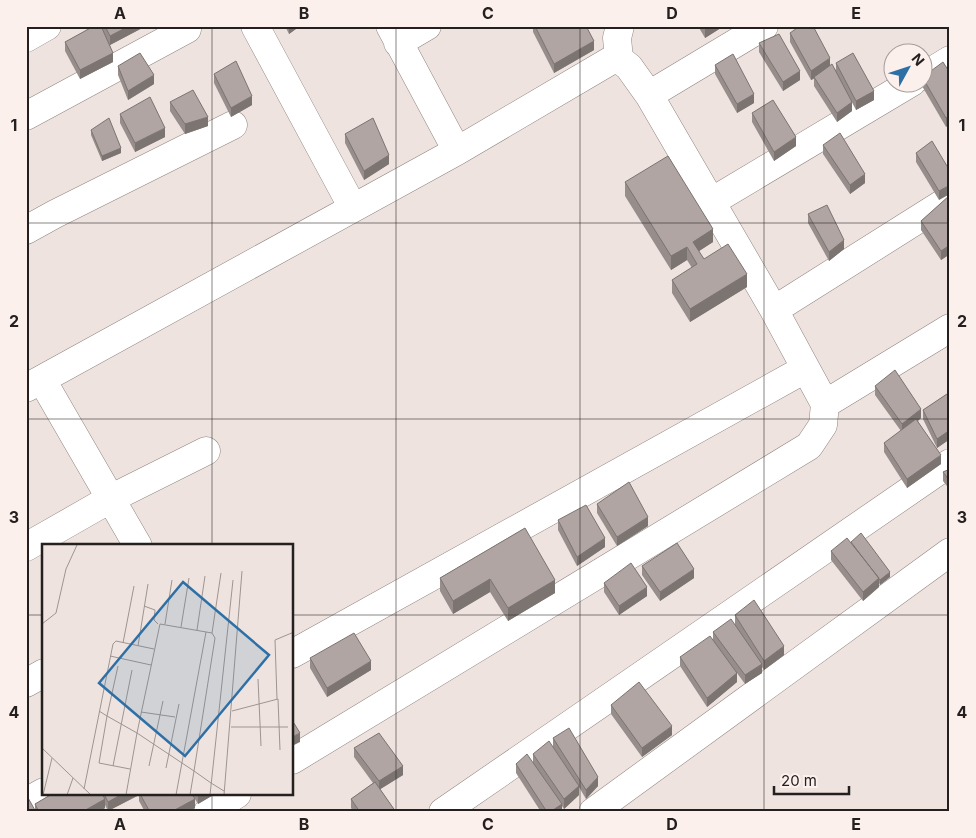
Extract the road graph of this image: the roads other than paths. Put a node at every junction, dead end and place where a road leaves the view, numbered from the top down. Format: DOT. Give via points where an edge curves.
graph roads {
  1 [pos="47,26"];
  2 [pos="255,26"];
  3 [pos="428,26"];
  4 [pos="620,26"];
  5 [pos="764,26"];
  6 [pos="187,29"];
  7 [pos="394,35"];
  8 [pos="26,38"];
  9 [pos="619,59"];
  10 [pos="950,60"];
  11 [pos="934,70"];
  12 [pos="895,92"];
  13 [pos="649,95"];
  14 [pos="26,116"];
  15 [pos="233,125"];
  16 [pos="457,151"];
  17 [pos="950,199"];
  18 [pos="711,202"];
  19 [pos="353,208"];
  20 [pos="26,230"];
  21 [pos="774,310"];
  22 [pos="950,328"];
  23 [pos="805,369"];
  24 [pos="34,384"];
  25 [pos="825,404"];
  26 [pos="206,451"];
  27 [pos="950,463"];
  28 [pos="110,499"];
  29 [pos="137,544"];
  30 [pos="26,547"];
  31 [pos="950,552"];
  32 [pos="294,653"];
  33 [pos="42,674"];
  34 [pos="26,683"];
  35 [pos="294,759"];
  36 [pos="42,793"];
  37 [pos="234,796"];
  38 [pos="26,802"];
  39 [pos="208,812"];
  40 [pos="442,812"];
  41 [pos="593,812"];
  1 -- 8 [label="street"];
  2 -- 19 [label="street"];
  3 -- 7 [label="street"];
  4 -- 9 [label="street" via="617,38"];
  5 -- 13 [label="street"];
  6 -- 14 [label="street"];
  7 -- 16 [label="street"];
  9 -- 13 [label="street" via="629,67"];
  9 -- 16 [label="street" via="610,61"];
  10 -- 11 [label="street"];
  12 -- 18 [label="street"];
  13 -- 18 [label="street"];
  15 -- 20 [label="street"];
  16 -- 19 [label="street"];
  17 -- 21 [label="street"];
  18 -- 21 [label="street"];
  19 -- 24 [label="street"];
  21 -- 23 [label="street"];
  22 -- 25 [label="street"];
  23 -- 25 [label="street"];
  23 -- 32 [label="street"];
  24 -- 28 [label="street"];
  25 -- 35 [label="street" via="823,425 809,446"];
  26 -- 28 [label="street"];
  27 -- 40 [label="street"];
  28 -- 29 [label="street"];
  28 -- 30 [label="street"];
  31 -- 41 [label="street"];
  33 -- 34 [label="street"];
  36 -- 38 [label="street"];
  37 -- 39 [label="street"];
}
